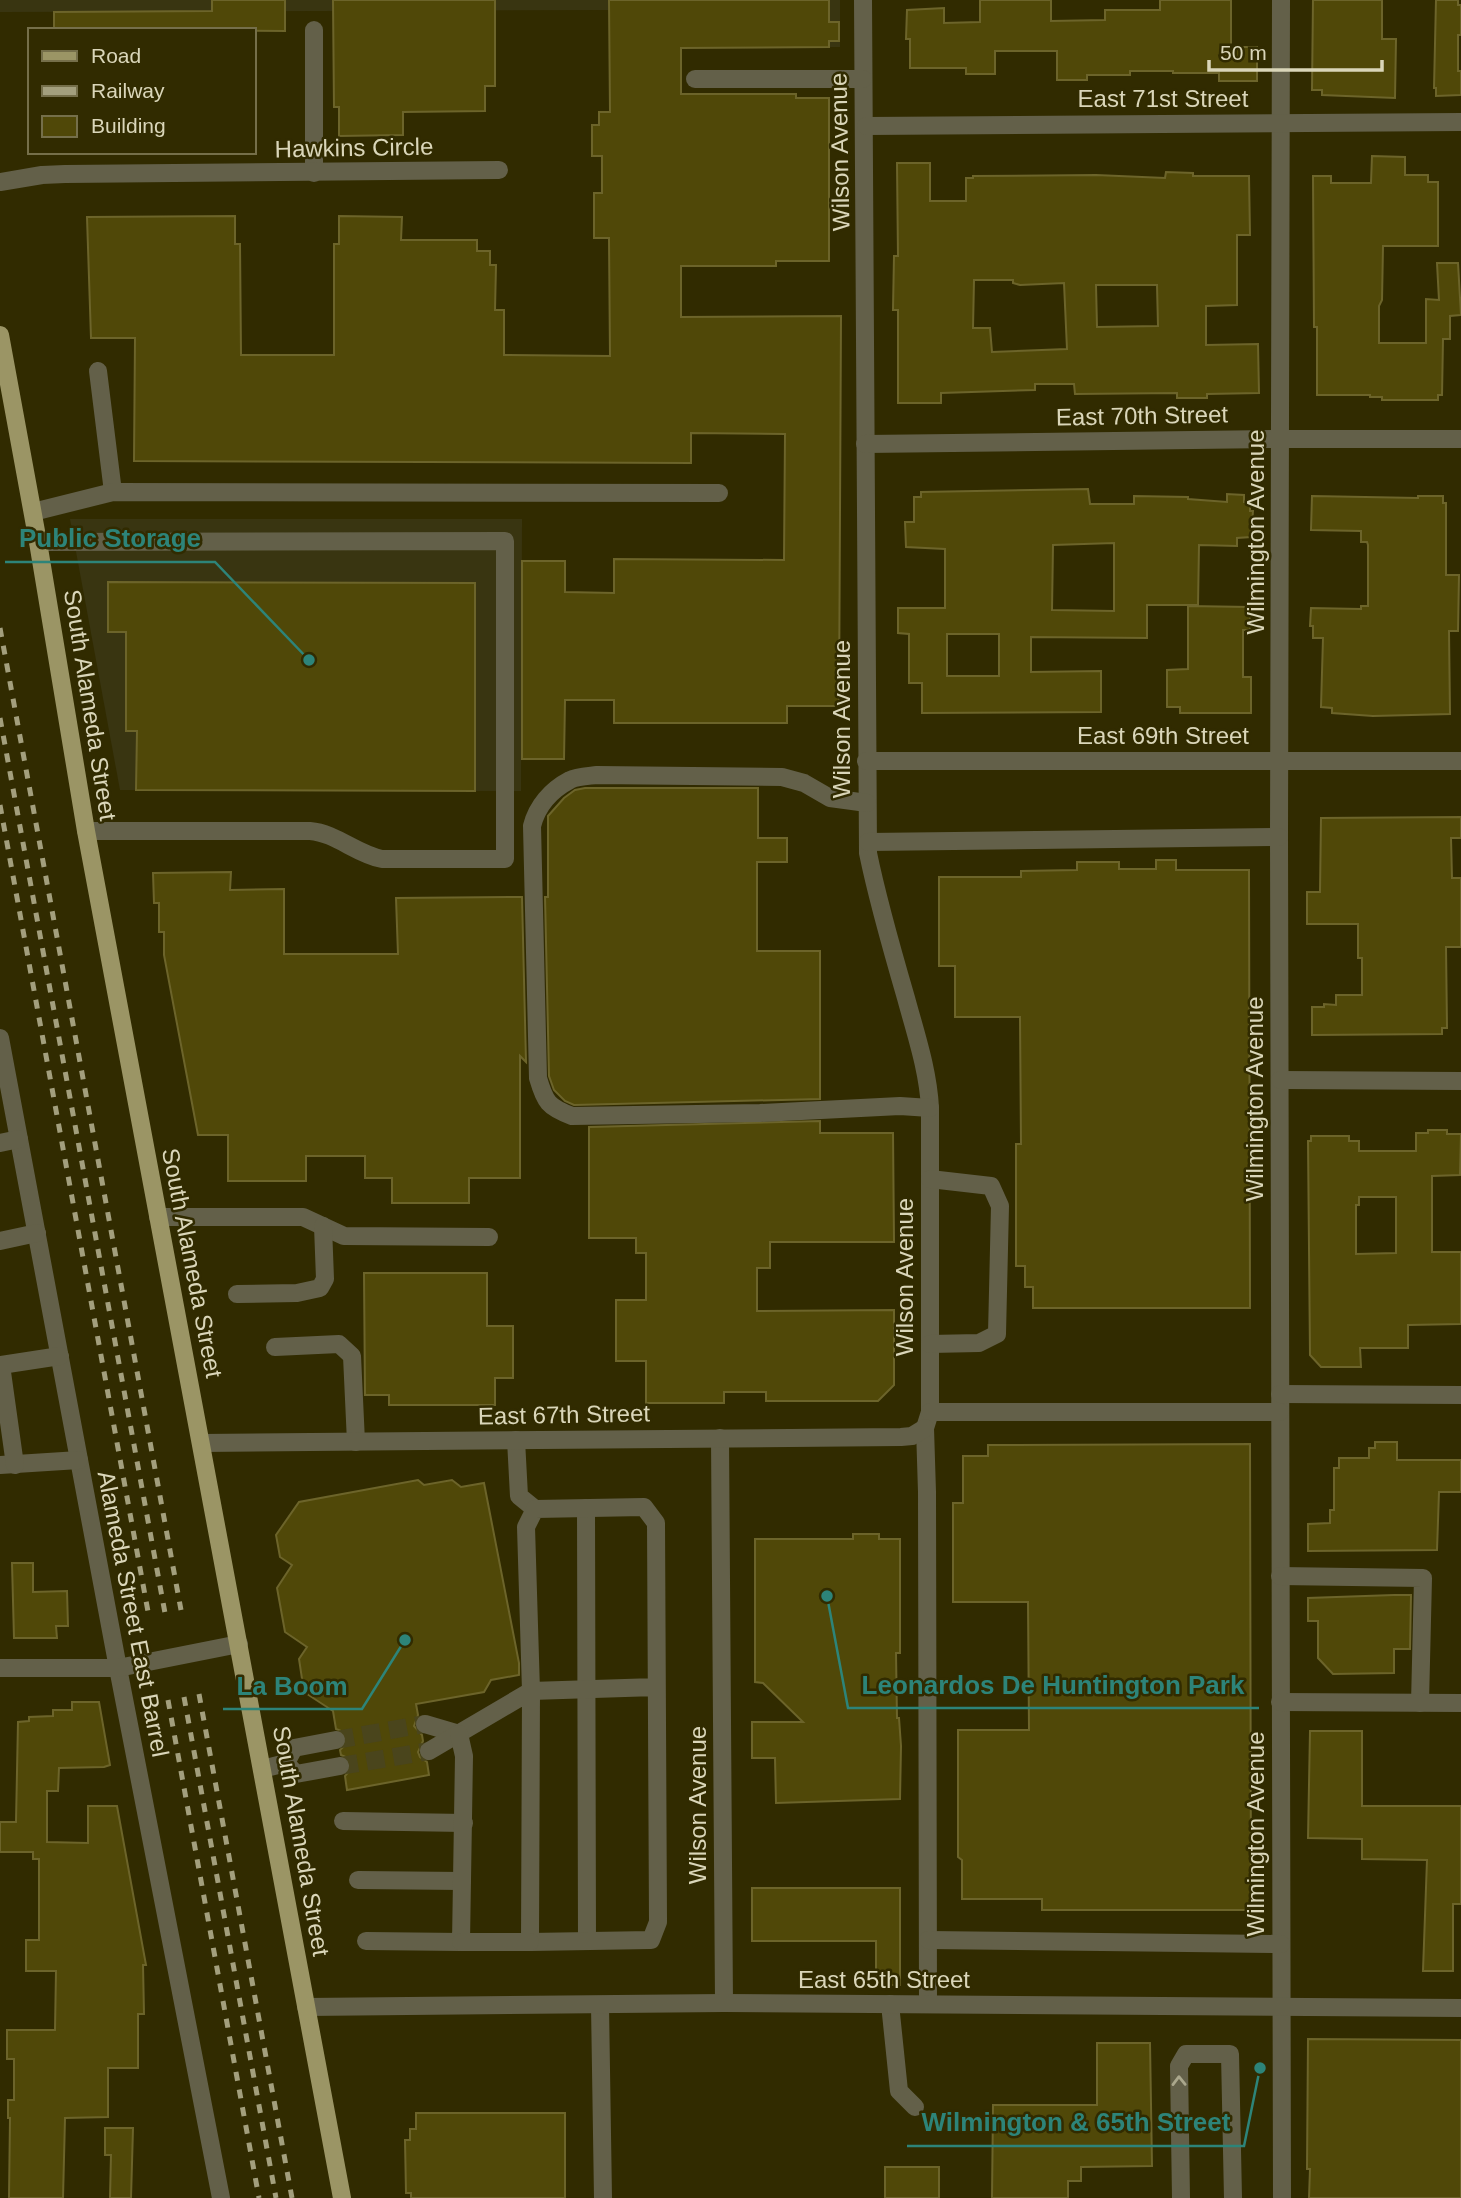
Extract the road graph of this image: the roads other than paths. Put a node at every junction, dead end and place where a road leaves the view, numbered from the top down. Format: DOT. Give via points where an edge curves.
graph roads {
  1 [pos="863,0"];
  2 [pos="1281,0"];
  3 [pos="314,30"];
  4 [pos="695,79"];
  5 [pos="863,79"];
  6 [pos="1282,122"];
  7 [pos="1461,122"];
  8 [pos="866,126"];
  9 [pos="499,170"];
  10 [pos="314,173"];
  11 [pos="0,182"];
  12 [pos="0,335"];
  13 [pos="98,371"];
  14 [pos="1280,439"];
  15 [pos="1461,439"];
  16 [pos="865,444"];
  17 [pos="113,492"];
  18 [pos="719,493"];
  19 [pos="33,512"];
  20 [pos="38,542"];
  21 [pos="1279,760"];
  22 [pos="866,761"];
  23 [pos="1461,761"];
  24 [pos="867,803"];
  25 [pos="86,831"];
  26 [pos="1279,837"];
  27 [pos="868,842"];
  28 [pos="0,1038"];
  29 [pos="1280,1080"];
  30 [pos="1461,1081"];
  31 [pos="930,1108"];
  32 [pos="19,1139"];
  33 [pos="0,1143"];
  34 [pos="930,1179"];
  35 [pos="158,1217"];
  36 [pos="323,1226"];
  37 [pos="37,1233"];
  38 [pos="489,1237"];
  39 [pos="0,1241"];
  40 [pos="237,1294"];
  41 [pos="930,1344"];
  42 [pos="275,1347"];
  43 [pos="60,1356"];
  44 [pos="1,1364"];
  45 [pos="1461,1395"];
  46 [pos="1280,1403"];
  47 [pos="927,1420"];
  48 [pos="720,1438"];
  49 [pos="516,1440"];
  50 [pos="356,1442"];
  51 [pos="201,1443"];
  52 [pos="79,1460"];
  53 [pos="7,1465"];
  54 [pos="586,1508"];
  55 [pos="536,1509"];
  56 [pos="1280,1576"];
  57 [pos="239,1644"];
  58 [pos="0,1668"];
  59 [pos="118,1668"];
  60 [pos="656,1687"];
  61 [pos="585,1688"];
  62 [pos="531,1690"];
  63 [pos="1280,1702"];
  64 [pos="1420,1703"];
  65 [pos="1461,1703"];
  66 [pos="425,1724"];
  67 [pos="459,1734"];
  68 [pos="336,1740"];
  69 [pos="429,1751"];
  70 [pos="292,1762"];
  71 [pos="340,1766"];
  72 [pos="262,1769"];
  73 [pos="343,1821"];
  74 [pos="464,1823"];
  75 [pos="358,1880"];
  76 [pos="462,1881"];
  77 [pos="928,1940"];
  78 [pos="366,1941"];
  79 [pos="587,1941"];
  80 [pos="461,1942"];
  81 [pos="530,1942"];
  82 [pos="1281,1944"];
  83 [pos="724,2003"];
  84 [pos="890,2004"];
  85 [pos="928,2004"];
  86 [pos="600,2005"];
  87 [pos="1282,2006"];
  88 [pos="306,2007"];
  89 [pos="1461,2008"];
  90 [pos="915,2107"];
  91 [pos="221,2198"];
  92 [pos="342,2198"];
  93 [pos="603,2198"];
  94 [pos="1181,2198"];
  95 [pos="1233,2198"];
  96 [pos="1282,2198"];
  1 -- 5 [label="street, Wilson Avenue"];
  2 -- 6 [label="street, Wilmington Avenue"];
  3 -- 10 [label="street"];
  4 -- 5 [label="street"];
  5 -- 8 [label="street, Wilson Avenue"];
  6 -- 7 [label="street, East 71st Street"];
  6 -- 8 [label="street, East 71st Street"];
  6 -- 14 [label="street, Wilmington Avenue"];
  8 -- 16 [label="street, Wilson Avenue"];
  9 -- 10 [label="street, Hawkins Circle"];
  10 -- 11 [label="street, Hawkins Circle" via="50,174"];
  12 -- 19 [label="main road, South Alameda Street"];
  13 -- 17 [label="street"];
  14 -- 15 [label="street, East 70th Street"];
  14 -- 16 [label="street, East 70th Street"];
  14 -- 21 [label="street, Wilmington Avenue"];
  16 -- 22 [label="street, Wilson Avenue"];
  17 -- 18 [label="street"];
  17 -- 19 [label="street"];
  19 -- 20 [label="main road, South Alameda Street"];
  20 -- 25 [label="main road, South Alameda Street"];
  20 -- 25 [label="street" via="505,541 505,859 382,859 310,831"];
  21 -- 22 [label="street, East 69th Street"];
  21 -- 23 [label="street, East 69th Street"];
  21 -- 26 [label="street, Wilmington Avenue"];
  22 -- 24 [label="street, Wilson Avenue"];
  24 -- 27 [label="street, Wilson Avenue"];
  24 -- 31 [label="street" via="830,798 782,777 597,775 572,779 547,797 532,826 538,1078 544,1099 555,1110 572,1116"];
  25 -- 35 [label="main road, South Alameda Street"];
  26 -- 27 [label="street"];
  26 -- 29 [label="street, Wilmington Avenue"];
  27 -- 31 [label="street, Wilson Avenue" via="881,913 929,1083"];
  28 -- 32 [label="street, Alameda Street East Barrel"];
  29 -- 30 [label="street"];
  29 -- 46 [label="street, Wilmington Avenue"];
  31 -- 34 [label="street, Wilson Avenue"];
  32 -- 33 [label="street"];
  32 -- 37 [label="street, Alameda Street East Barrel"];
  34 -- 41 [label="street, Wilson Avenue"];
  34 -- 41 [label="street" via="991,1186 1000,1206 997,1334 979,1343"];
  35 -- 36 [label="street" via="303,1217"];
  35 -- 51 [label="main road, South Alameda Street"];
  36 -- 38 [label="street" via="344,1236"];
  36 -- 40 [label="street" via="325,1279 320,1288"];
  37 -- 39 [label="street"];
  37 -- 43 [label="street, Alameda Street East Barrel"];
  41 -- 47 [label="street, Wilson Avenue"];
  42 -- 50 [label="street" via="339,1345 352,1356"];
  43 -- 44 [label="street"];
  43 -- 52 [label="street, Alameda Street East Barrel"];
  44 -- 53 [label="street"];
  45 -- 46 [label="street"];
  46 -- 47 [label="street, East 67th Street"];
  46 -- 56 [label="street, Wilmington Avenue"];
  47 -- 48 [label="street, East 67th Street" via="912,1436 901,1437"];
  47 -- 77 [label="street, Wilson Avenue"];
  48 -- 49 [label="street, East 67th Street"];
  48 -- 83 [label="street, Wilson Avenue"];
  49 -- 50 [label="street, East 67th Street"];
  49 -- 55 [label="street" via="519,1496"];
  50 -- 51 [label="street, East 67th Street"];
  51 -- 57 [label="main road, South Alameda Street"];
  52 -- 53 [label="street"];
  52 -- 59 [label="street, Alameda Street East Barrel"];
  54 -- 55 [label="street"];
  54 -- 60 [label="street" via="644,1507 656,1523"];
  54 -- 61 [label="street"];
  55 -- 62 [label="street" via="526,1527"];
  56 -- 63 [label="street, Wilmington Avenue"];
  56 -- 64 [label="street" via="1423,1578"];
  57 -- 59 [label="street"];
  57 -- 72 [label="main road, South Alameda Street"];
  58 -- 59 [label="street"];
  59 -- 91 [label="street, Alameda Street East Barrel"];
  60 -- 61 [label="street"];
  60 -- 79 [label="street" via="658,1922 651,1940"];
  61 -- 62 [label="street"];
  61 -- 79 [label="street"];
  62 -- 67 [label="street"];
  62 -- 81 [label="street"];
  63 -- 64 [label="street"];
  63 -- 82 [label="street, Wilmington Avenue"];
  64 -- 65 [label="street"];
  66 -- 67 [label="street"];
  67 -- 69 [label="street"];
  67 -- 74 [label="street" via="464,1756"];
  68 -- 70 [label="street"];
  70 -- 71 [label="street"];
  70 -- 72 [label="street"];
  72 -- 88 [label="main road, South Alameda Street"];
  73 -- 74 [label="street"];
  74 -- 76 [label="street"];
  75 -- 76 [label="street"];
  76 -- 80 [label="street"];
  77 -- 82 [label="street"];
  77 -- 85 [label="street, Wilson Avenue"];
  78 -- 80 [label="street"];
  79 -- 81 [label="street"];
  80 -- 81 [label="street"];
  82 -- 87 [label="street, Wilmington Avenue"];
  83 -- 84 [label="street, East 65th Street"];
  83 -- 86 [label="street, East 65th Street"];
  84 -- 85 [label="street, East 65th Street"];
  84 -- 90 [label="street" via="899,2091"];
  85 -- 87 [label="street, East 65th Street"];
  86 -- 88 [label="street, East 65th Street"];
  86 -- 93 [label="street"];
  87 -- 89 [label="street, East 65th Street"];
  87 -- 96 [label="street, Wilmington Avenue"];
  88 -- 92 [label="main road, South Alameda Street"];
  94 -- 95 [label="street, one-way" via="1179,2066 1186,2054 1230,2054"];
}
